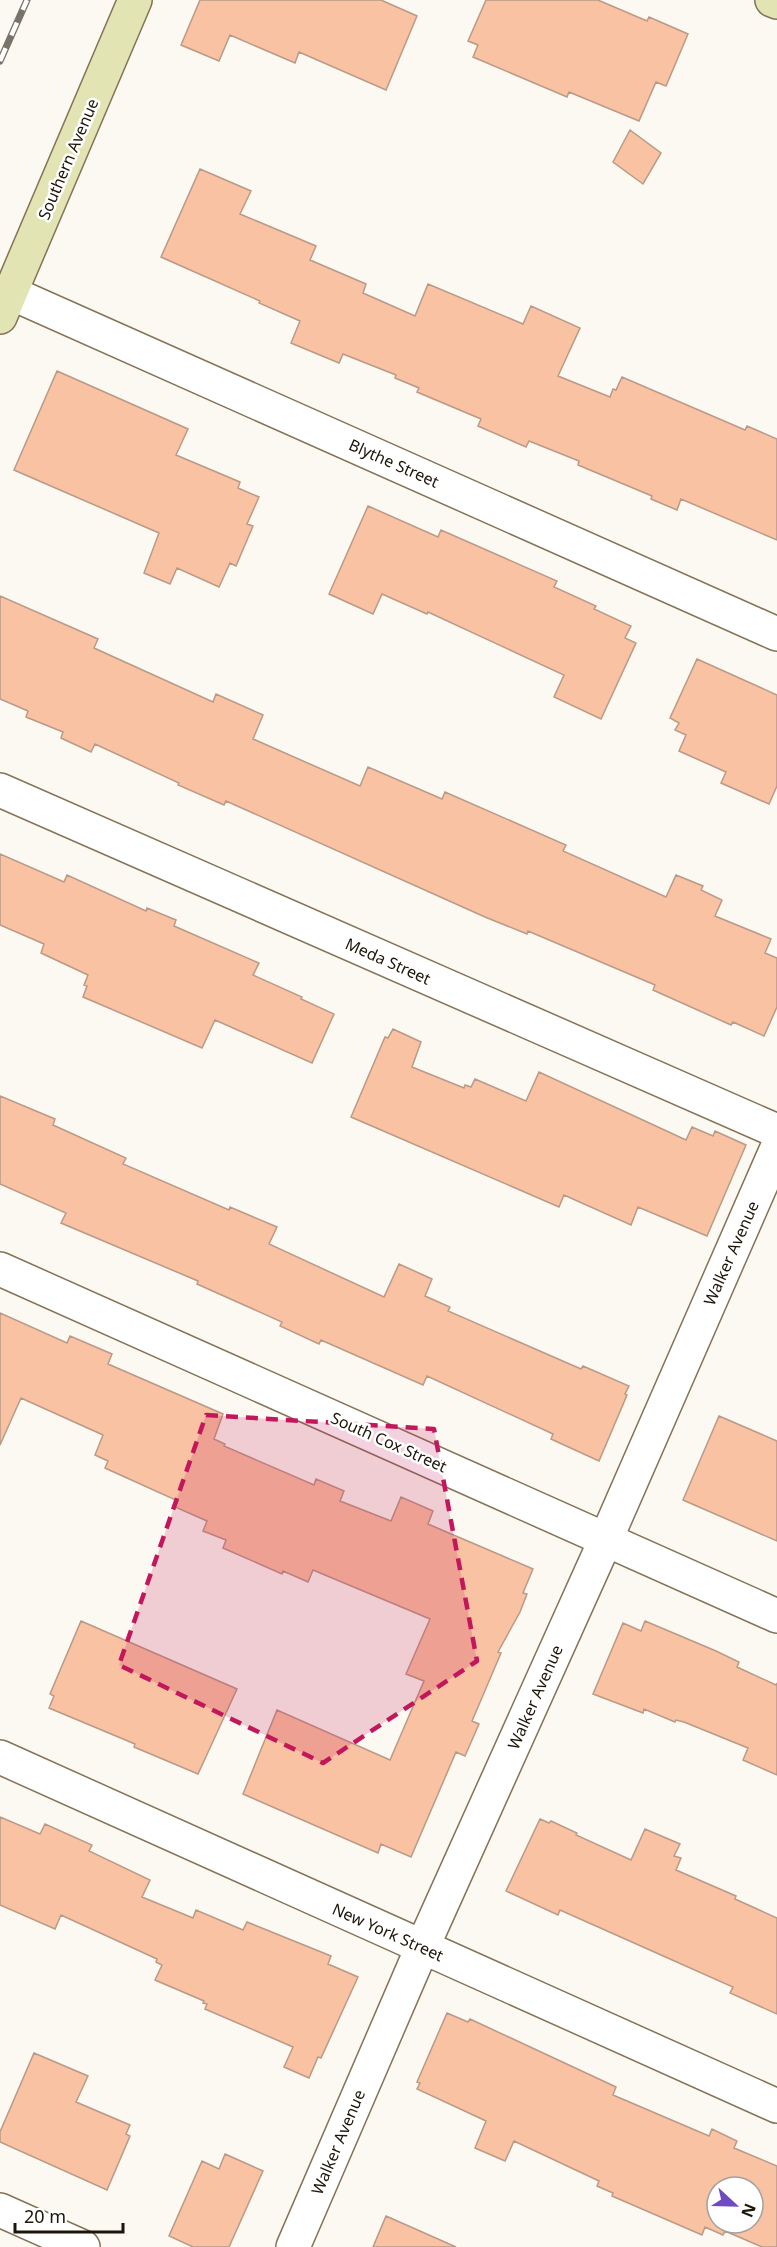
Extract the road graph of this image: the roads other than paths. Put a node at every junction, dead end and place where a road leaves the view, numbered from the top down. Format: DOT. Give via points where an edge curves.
graph roads {
  1 [pos="135,0"];
  2 [pos="772,0"];
  3 [pos="777,2"];
  4 [pos="5,305"];
  5 [pos="777,634"];
  6 [pos="0,790"];
  7 [pos="777,1131"];
  8 [pos="777,1148"];
  9 [pos="0,1269"];
  10 [pos="606,1539"];
  11 [pos="777,1616"];
  12 [pos="0,1757"];
  13 [pos="422,1948"];
  14 [pos="777,2106"];
  15 [pos="0,2210"];
  16 [pos="83,2247"];
  17 [pos="293,2247"];
  1 -- 4 [label="main road, Southern Avenue"];
  2 -- 3 [label="main road"];
  4 -- 5 [label="street, Blythe Street"];
  6 -- 7 [label="street, Meda Street"];
  8 -- 10 [label="street, Walker Avenue"];
  9 -- 10 [label="street, South Cox Street"];
  10 -- 11 [label="street, South Cox Street"];
  10 -- 13 [label="street, Walker Avenue"];
  12 -- 13 [label="street, New York Street"];
  13 -- 14 [label="street, New York Street"];
  13 -- 17 [label="street, Walker Avenue"];
  15 -- 16 [label="street"];
}
